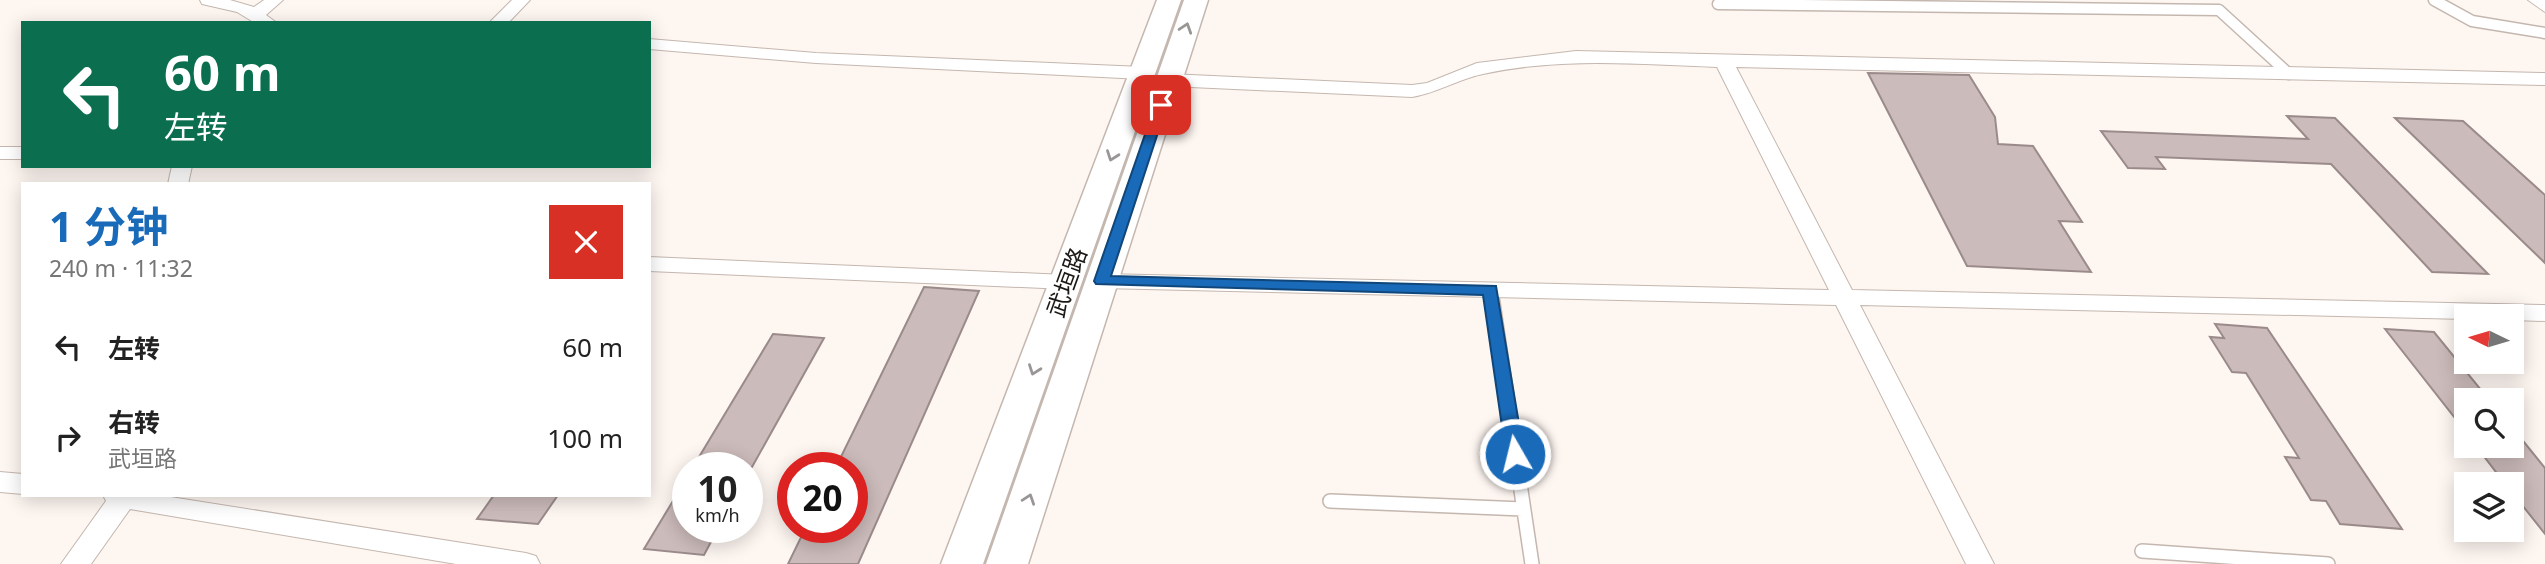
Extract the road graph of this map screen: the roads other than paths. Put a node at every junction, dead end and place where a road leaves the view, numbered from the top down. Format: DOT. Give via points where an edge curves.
graph roads {
  1 [pos="208,0"];
  2 [pos="275,0"];
  3 [pos="522,0"];
  4 [pos="1169,0"];
  5 [pos="1196,0"];
  6 [pos="2434,0"];
  7 [pos="2536,0"];
  8 [pos="1718,4"];
  9 [pos="2545,7"];
  10 [pos="262,18"];
  11 [pos="500,21"];
  12 [pos="2545,33"];
  13 [pos="651,44"];
  14 [pos="1723,60"];
  15 [pos="2289,74"];
  16 [pos="1156,76"];
  17 [pos="2545,79"];
  18 [pos="0,153"];
  19 [pos="21,153"];
  20 [pos="651,264"];
  21 [pos="1102,281"];
  22 [pos="1066,282"];
  23 [pos="1490,290"];
  24 [pos="1845,298"];
  25 [pos="2545,313"];
  26 [pos="0,482"];
  27 [pos="21,484"];
  28 [pos="120,497"];
  29 [pos="1330,501"];
  30 [pos="1523,509"];
  31 [pos="2142,551"];
  32 [pos="75,564"];
  33 [pos="526,564"];
  34 [pos="962,564"];
  35 [pos="1007,564"];
  36 [pos="1531,564"];
  37 [pos="1980,564"];
  38 [pos="2328,564"];
  1 -- 10 [label="street"];
  2 -- 10 [label="street"];
  3 -- 11 [label="street"];
  4 -- 16 [label="main road, 武垣路"];
  16 -- 5 [label="main road, 武垣路, one-way"];
  6 -- 12 [label="lane" via="2472,21"];
  7 -- 9 [label="street"];
  8 -- 15 [label="lane" via="2219,10"];
  13 -- 16 [label="street"];
  14 -- 15 [label="street"];
  14 -- 16 [label="street" via="1549,57 1477,69 1412,91"];
  14 -- 24 [label="street"];
  15 -- 17 [label="street"];
  16 -- 21 [label="main road, 武垣路"];
  16 -- 22 [label="main road, 武垣路, one-way"];
  18 -- 19 [label="street"];
  20 -- 22 [label="street"];
  21 -- 23 [label="street"];
  35 -- 21 [label="main road, 武垣路, one-way"];
  22 -- 34 [label="main road, 武垣路, one-way"];
  23 -- 24 [label="street"];
  23 -- 30 [label="lane"];
  24 -- 25 [label="street"];
  24 -- 37 [label="street"];
  26 -- 27 [label="street"];
  28 -- 32 [label="street"];
  28 -- 33 [label="street"];
  29 -- 30 [label="lane"];
  30 -- 36 [label="lane"];
  31 -- 38 [label="lane"];
}
